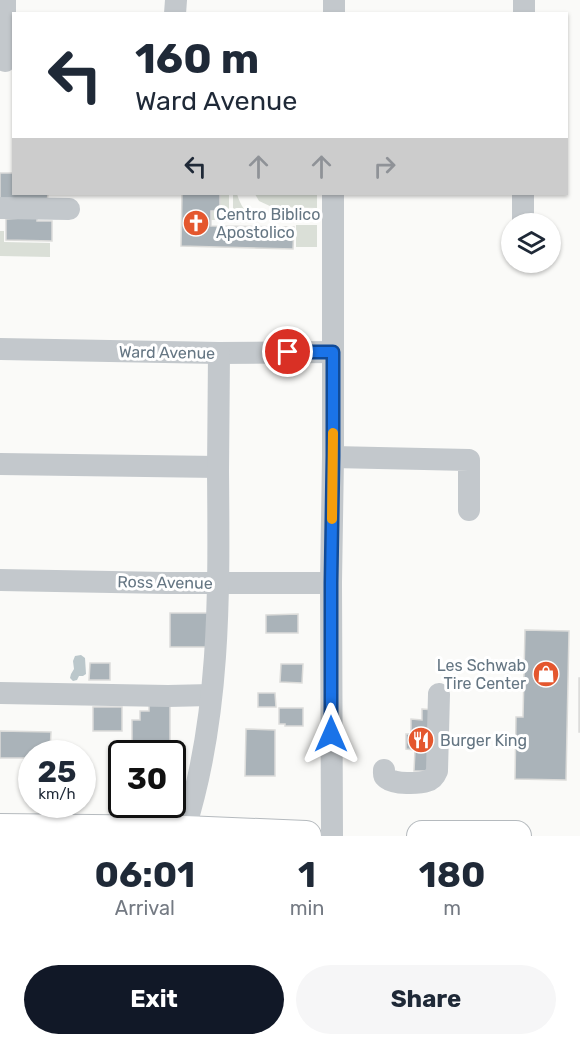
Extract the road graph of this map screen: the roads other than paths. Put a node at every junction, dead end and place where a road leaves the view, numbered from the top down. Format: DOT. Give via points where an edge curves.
graph roads {
  1 [pos="5,0"];
  2 [pos="5,61"];
  3 [pos="333,195"];
  4 [pos="523,195"];
  5 [pos="0,208"];
  6 [pos="69,210"];
  7 [pos="523,213"];
  8 [pos="0,349"];
  9 [pos="333,352"];
  10 [pos="219,353"];
  11 [pos="333,456"];
  12 [pos="0,464"];
  13 [pos="218,467"];
  14 [pos="469,510"];
  15 [pos="0,580"];
  16 [pos="219,583"];
  17 [pos="331,583"];
  18 [pos="0,693"];
  19 [pos="439,694"];
  20 [pos="211,695"];
  21 [pos="384,770"];
  22 [pos="0,828"];
  23 [pos="184,831"];
  24 [pos="306,836"];
  25 [pos="332,836"];
  26 [pos="422,836"];
  27 [pos="516,836"];
  1 -- 2 [label="street"];
  3 -- 9 [label="street"];
  4 -- 7 [label="street"];
  5 -- 6 [label="street"];
  8 -- 10 [label="street, Ward Avenue"];
  9 -- 10 [label="street, Ward Avenue"];
  9 -- 11 [label="street"];
  10 -- 13 [label="street"];
  11 -- 14 [label="street" via="469,460"];
  11 -- 17 [label="street"];
  12 -- 13 [label="street"];
  13 -- 16 [label="street"];
  15 -- 16 [label="street, Ross Avenue"];
  16 -- 17 [label="street, Ross Avenue"];
  16 -- 20 [label="street"];
  17 -- 25 [label="street"];
  18 -- 20 [label="street"];
  19 -- 21 [label="street" via="435,776 427,781 398,782 387,779"];
  20 -- 23 [label="street" via="195,798"];
  22 -- 23 [label="main road"];
  23 -- 24 [label="main road"];
  26 -- 27 [label="main road"];
}
